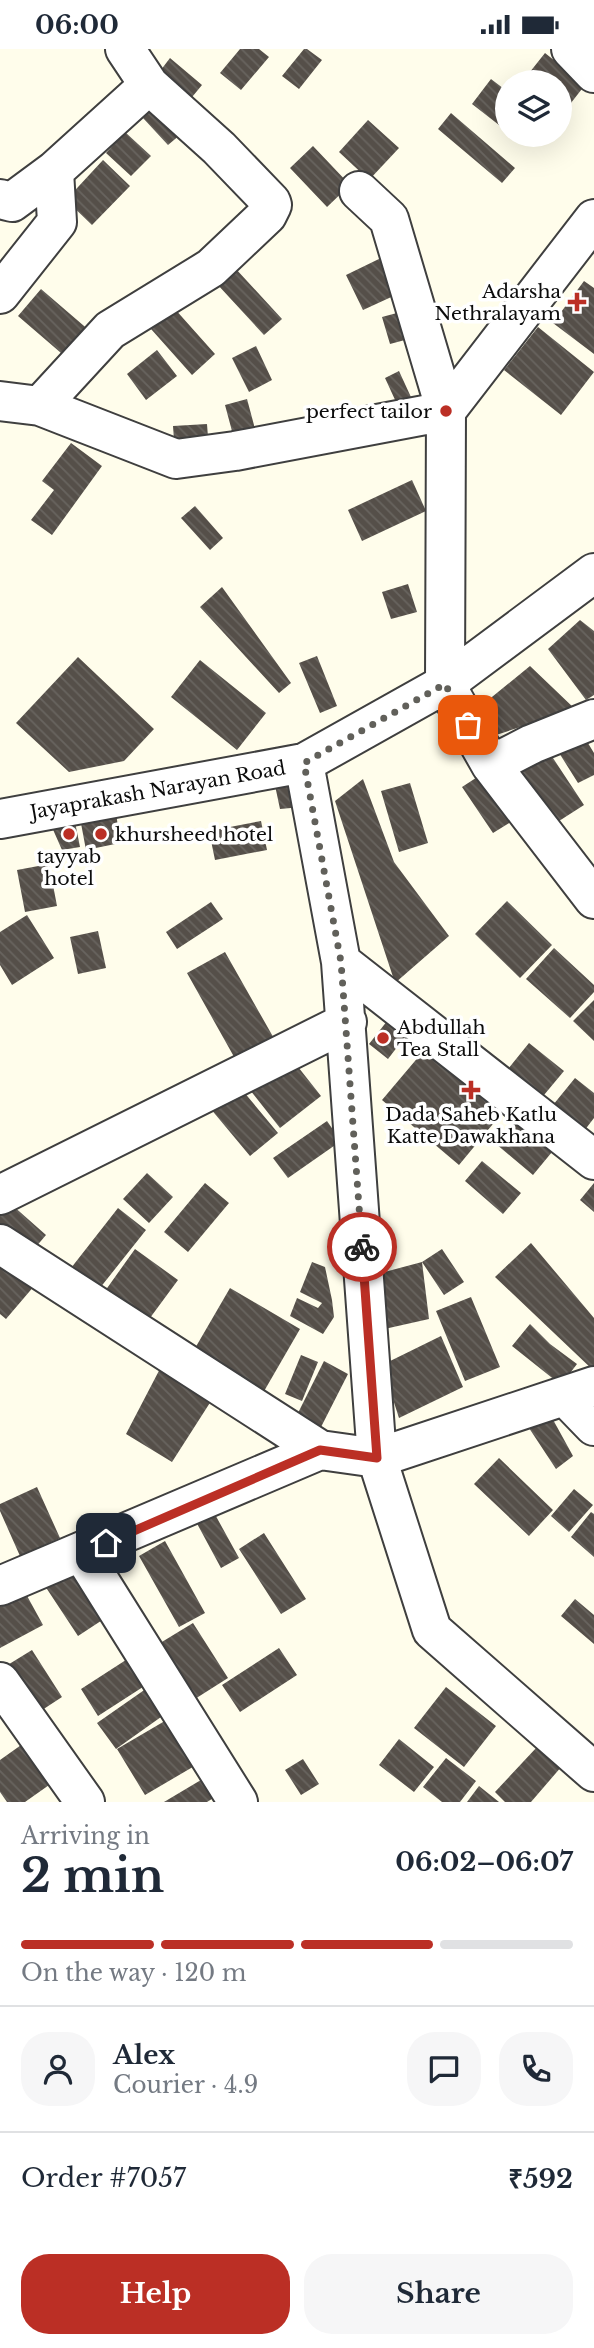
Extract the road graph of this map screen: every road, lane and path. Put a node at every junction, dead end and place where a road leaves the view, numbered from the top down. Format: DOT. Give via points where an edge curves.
graph roads {
  1 [pos="125,49"];
  2 [pos="571,49"];
  3 [pos="594,73"];
  4 [pos="149,85"];
  5 [pos="54,171"];
  6 [pos="359,191"];
  7 [pos="0,199"];
  8 [pos="594,219"];
  9 [pos="0,294"];
  10 [pos="0,401"];
  11 [pos="40,406"];
  12 [pos="446,411"];
  13 [pos="594,573"];
  14 [pos="445,684"];
  15 [pos="594,719"];
  16 [pos="304,763"];
  17 [pos="491,765"];
  18 [pos="0,819"];
  19 [pos="594,899"];
  20 [pos="341,962"];
  21 [pos="346,1022"];
  22 [pos="594,1160"];
  23 [pos="0,1195"];
  24 [pos="0,1244"];
  25 [pos="580,1391"];
  26 [pos="594,1426"];
  27 [pos="320,1450"];
  28 [pos="377,1458"];
  29 [pos="82,1553"];
  30 [pos="0,1586"];
  31 [pos="0,1682"];
  32 [pos="594,1772"];
  33 [pos="85,1802"];
  34 [pos="238,1802"];
  1 -- 4 [label="street"];
  2 -- 3 [label="street"];
  4 -- 5 [label="street"];
  4 -- 11 [label="street" via="219,148 272,205 211,268 110,330"];
  5 -- 7 [label="street" via="12,202"];
  5 -- 9 [label="street" via="57,222"];
  6 -- 12 [label="street" via="389,219"];
  8 -- 12 [label="street"];
  10 -- 11 [label="street"];
  11 -- 12 [label="street" via="176,459"];
  12 -- 14 [label="street"];
  13 -- 14 [label="street, Jayaprakash Narayan Road"];
  14 -- 16 [label="street, Jayaprakash Narayan Road"];
  14 -- 17 [label="street"];
  15 -- 17 [label="street"];
  16 -- 18 [label="street, Jayaprakash Narayan Road"];
  16 -- 20 [label="street"];
  17 -- 19 [label="street"];
  20 -- 21 [label="street"];
  20 -- 22 [label="street"];
  21 -- 23 [label="street"];
  21 -- 28 [label="street"];
  24 -- 27 [label="street"];
  25 -- 26 [label="street"];
  25 -- 28 [label="street"];
  27 -- 28 [label="street"];
  27 -- 29 [label="street"];
  28 -- 32 [label="street" via="432,1630"];
  29 -- 30 [label="street"];
  29 -- 34 [label="street"];
  31 -- 33 [label="street"];
}
